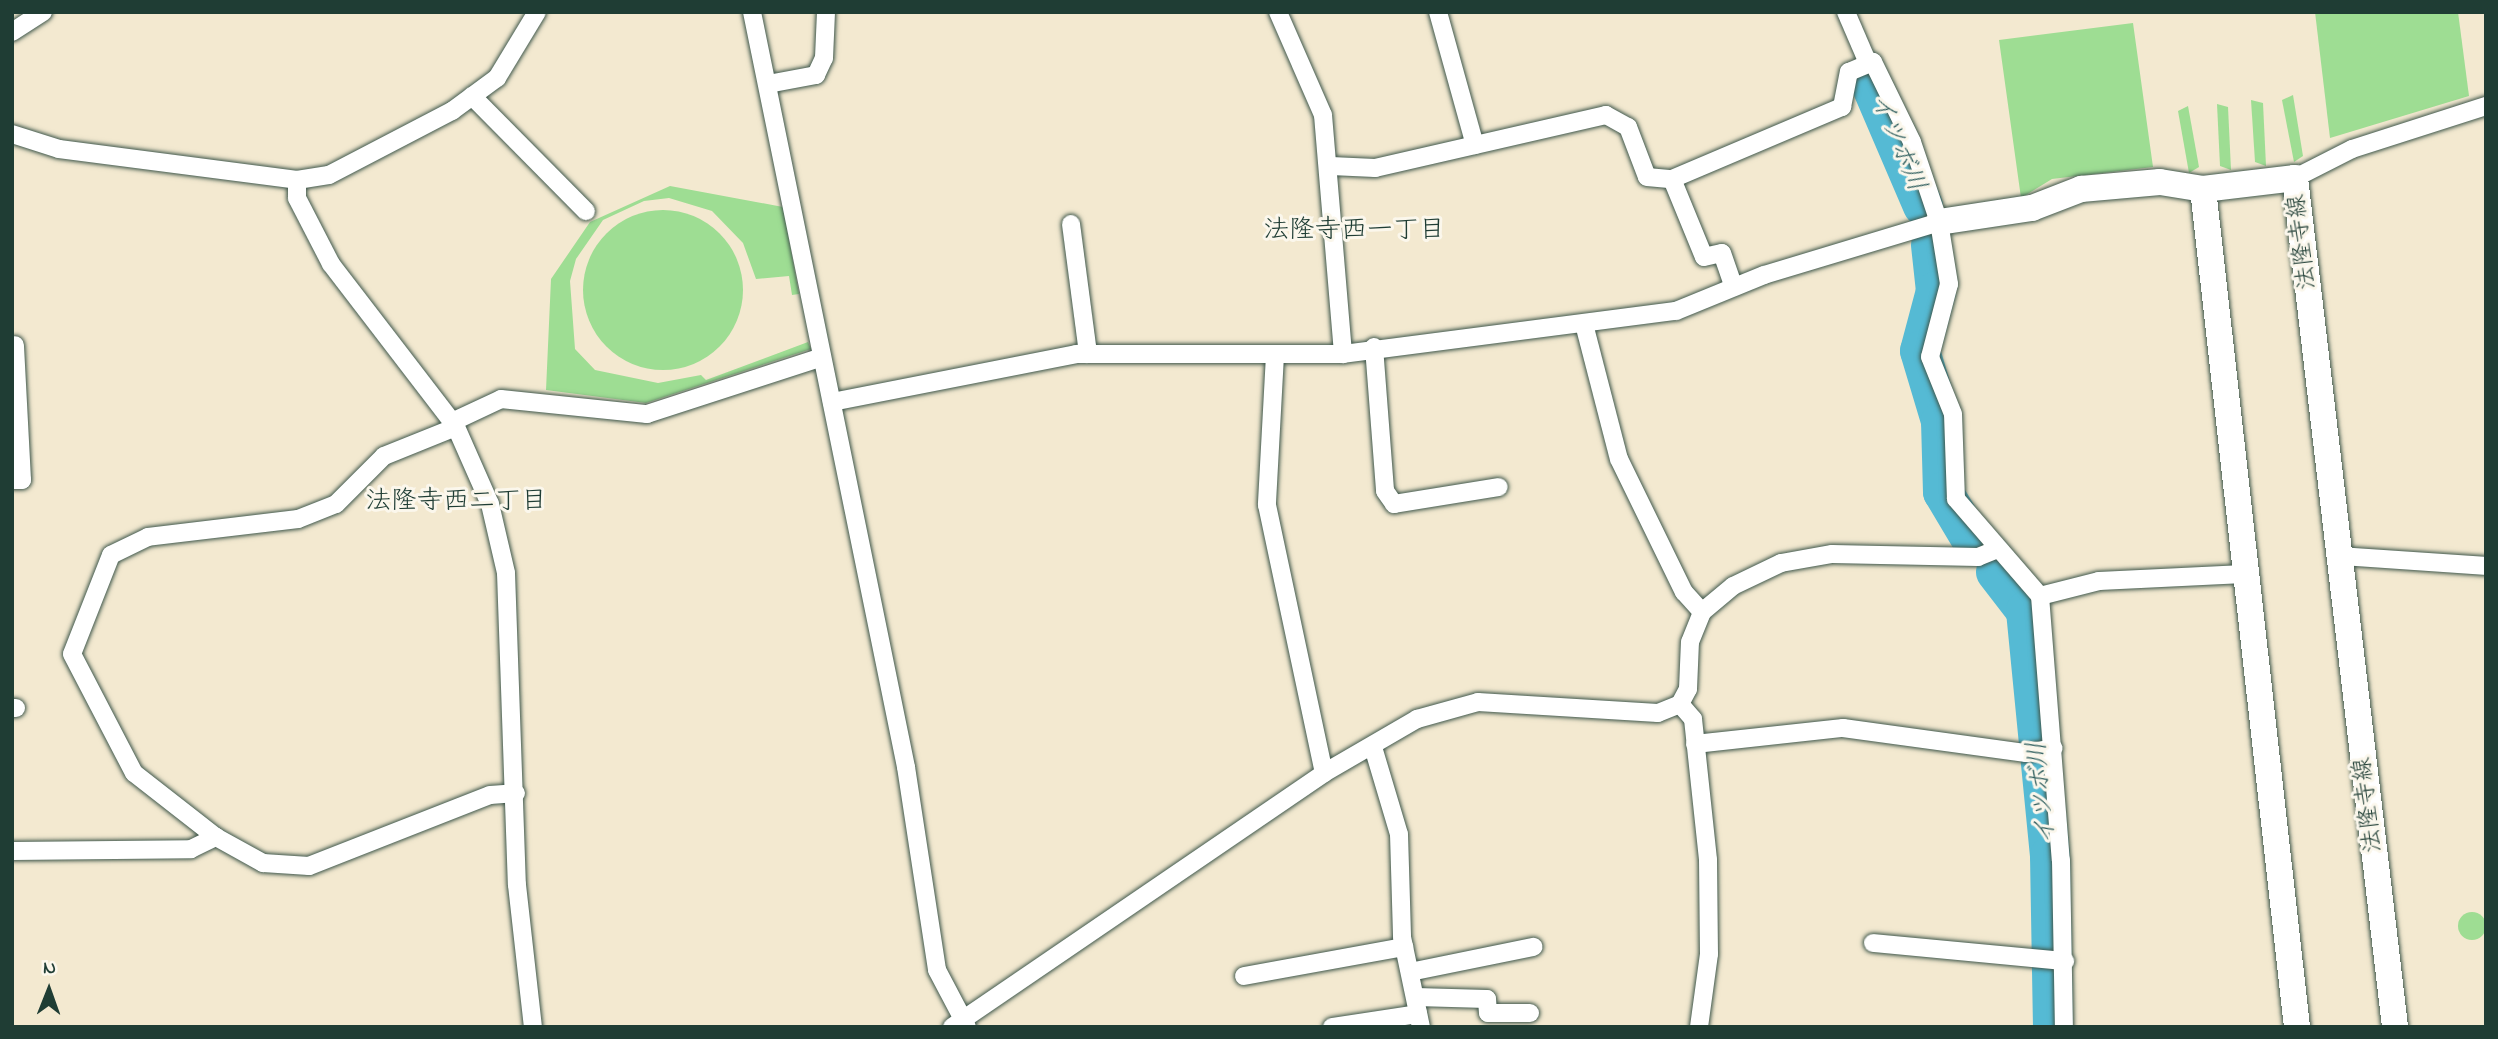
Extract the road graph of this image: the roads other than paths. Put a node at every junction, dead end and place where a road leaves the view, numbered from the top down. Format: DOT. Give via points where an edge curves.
graph roads {
  1 [pos="43,12"];
  2 [pos="537,12"];
  3 [pos="752,12"];
  4 [pos="826,12"];
  5 [pos="1278,12"];
  6 [pos="1438,12"];
  7 [pos="1846,12"];
  8 [pos="12,32"];
  9 [pos="1868,63"];
  10 [pos="768,84"];
  11 [pos="472,96"];
  12 [pos="2486,106"];
  13 [pos="12,134"];
  14 [pos="1475,145"];
  15 [pos="1331,166"];
  16 [pos="2295,178"];
  17 [pos="1672,179"];
  18 [pos="297,180"];
  19 [pos="2203,189"];
  20 [pos="586,211"];
  21 [pos="1939,222"];
  22 [pos="1071,224"];
  23 [pos="1734,287"];
  24 [pos="1584,324"];
  25 [pos="15,345"];
  26 [pos="1374,347"];
  27 [pos="1088,354"];
  28 [pos="1343,354"];
  29 [pos="1275,355"];
  30 [pos="822,357"];
  31 [pos="832,402"];
  32 [pos="454,425"];
  33 [pos="12,480"];
  34 [pos="1499,487"];
  35 [pos="1995,550"];
  36 [pos="2340,556"];
  37 [pos="2486,566"];
  38 [pos="2244,574"];
  39 [pos="2040,596"];
  40 [pos="1702,612"];
  41 [pos="1680,704"];
  42 [pos="1695,744"];
  43 [pos="1373,747"];
  44 [pos="2046,749"];
  45 [pos="1324,773"];
  46 [pos="516,793"];
  47 [pos="216,836"];
  48 [pos="12,851"];
  49 [pos="1873,943"];
  50 [pos="1404,947"];
  51 [pos="1533,947"];
  52 [pos="2056,960"];
  53 [pos="1410,972"];
  54 [pos="1244,976"];
  55 [pos="1418,1013"];
  56 [pos="1530,1013"];
  57 [pos="528,1024"];
  58 [pos="960,1025"];
  59 [pos="1332,1027"];
  60 [pos="1699,1027"];
  61 [pos="2064,1027"];
  62 [pos="2297,1027"];
  63 [pos="2395,1027"];
  1 -- 8 [label="street"];
  2 -- 11 [label="street" via="497,78"];
  3 -- 10 [label="street"];
  4 -- 10 [label="street" via="824,58 816,75"];
  5 -- 15 [label="street" via="1323,115"];
  6 -- 14 [label="street"];
  7 -- 9 [label="street"];
  9 -- 17 [label="street" via="1850,72 1842,107"];
  9 -- 21 [label="street" via="1873,62 1912,142"];
  10 -- 30 [label="street"];
  11 -- 18 [label="street" via="329,174"];
  11 -- 20 [label="street"];
  12 -- 16 [label="street" via="2352,149"];
  13 -- 18 [label="street" via="59,149"];
  14 -- 15 [label="street" via="1375,167"];
  14 -- 17 [label="street" via="1606,115 1628,127 1647,177"];
  15 -- 28 [label="street"];
  16 -- 19 [label="main road, 法隆寺線"];
  16 -- 36 [label="main road, 法隆寺線"];
  17 -- 23 [label="street" via="1704,257 1722,253"];
  18 -- 32 [label="street" via="297,198 331,264"];
  19 -- 21 [label="main road, 法隆寺線" via="2160,182 2081,189 2032,208"];
  19 -- 38 [label="main road"];
  21 -- 23 [label="street"];
  21 -- 35 [label="street" via="1950,284 1930,357 1953,414 1956,499"];
  22 -- 27 [label="street"];
  23 -- 24 [label="street" via="1676,311"];
  24 -- 26 [label="street"];
  24 -- 40 [label="street" via="1619,458 1684,592"];
  25 -- 33 [label="street" via="22,480"];
  26 -- 28 [label="street"];
  26 -- 34 [label="street" via="1385,491 1395,504"];
  27 -- 29 [label="street"];
  27 -- 31 [label="street" via="908,383"];
  28 -- 29 [label="street"];
  29 -- 45 [label="street" via="1267,505"];
  30 -- 31 [label="street"];
  30 -- 32 [label="street" via="646,414 501,399"];
  31 -- 58 [label="street" via="906,767 937,970"];
  32 -- 46 [label="street" via="490,504 506,573"];
  32 -- 47 [label="street" via="384,456 336,504 298,519 148,537 111,555 72,654 134,773"];
  35 -- 39 [label="street"];
  35 -- 40 [label="street" via="1978,557 1832,554 1781,563 1733,586"];
  36 -- 37 [label="street"];
  36 -- 63 [label="main road, 法隆寺線"];
  38 -- 39 [label="street" via="2099,581"];
  38 -- 62 [label="main road"];
  39 -- 44 [label="street"];
  40 -- 41 [label="street"];
  41 -- 42 [label="street" via="1692,719"];
  41 -- 43 [label="street" via="1658,713 1478,702 1417,719"];
  42 -- 44 [label="street" via="1843,728"];
  42 -- 60 [label="street" via="1709,927"];
  43 -- 45 [label="street"];
  43 -- 50 [label="street" via="1399,834"];
  44 -- 52 [label="street"];
  45 -- 58 [label="street" via="1186,872 994,993"];
  46 -- 47 [label="street" via="490,795 309,866 263,863"];
  46 -- 57 [label="street"];
  47 -- 48 [label="street" via="191,849"];
  49 -- 52 [label="street"];
  50 -- 53 [label="street"];
  50 -- 54 [label="street"];
  51 -- 53 [label="street"];
  52 -- 61 [label="street"];
  53 -- 55 [label="street"];
  55 -- 56 [label="street" via="1487,999 1488,1013"];
  55 -- 59 [label="street"];
}
